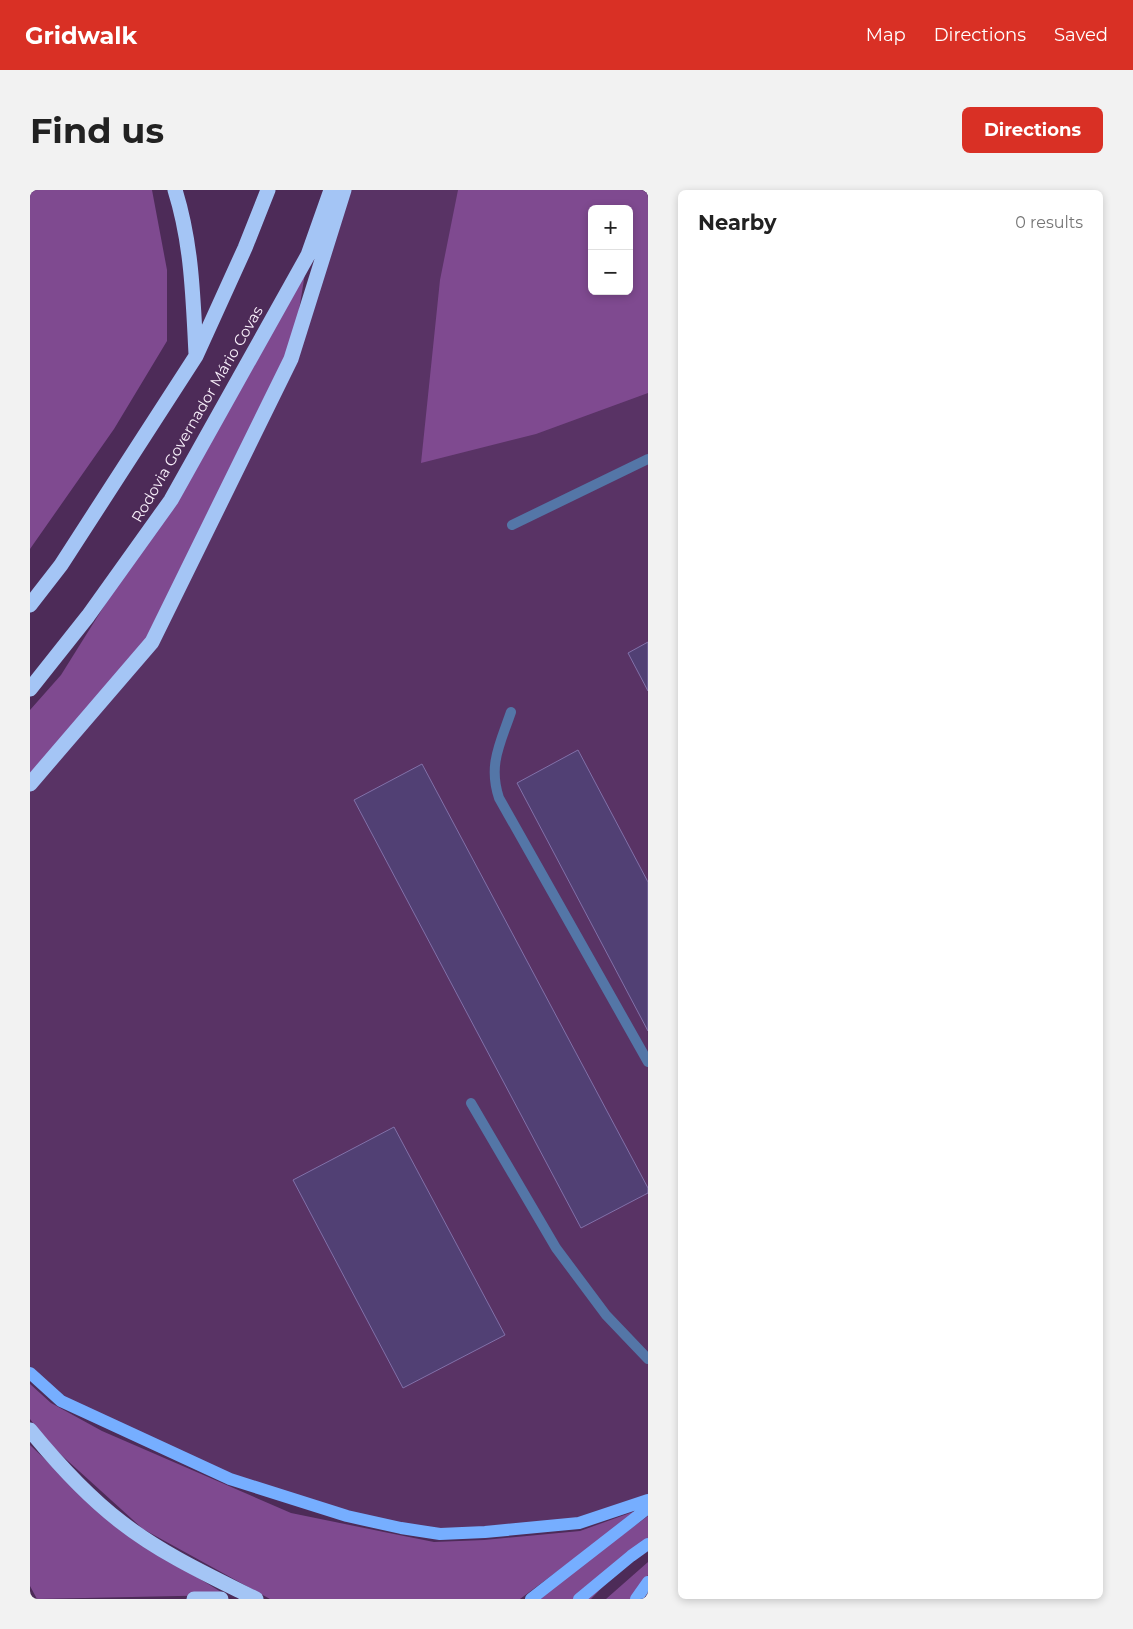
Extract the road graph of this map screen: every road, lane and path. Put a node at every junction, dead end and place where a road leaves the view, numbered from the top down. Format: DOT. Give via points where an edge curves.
graph roads {
  1 [pos="175,190"];
  2 [pos="268,190"];
  3 [pos="331,190"];
  4 [pos="344,190"];
  5 [pos="196,356"];
  6 [pos="648,459"];
  7 [pos="512,525"];
  8 [pos="30,605"];
  9 [pos="30,688"];
  10 [pos="511,712"];
  11 [pos="30,784"];
  12 [pos="648,1062"];
  13 [pos="471,1103"];
  14 [pos="648,1359"];
  15 [pos="30,1373"];
  16 [pos="30,1430"];
  17 [pos="648,1500"];
  18 [pos="648,1508"];
  19 [pos="648,1544"];
  20 [pos="648,1582"];
  21 [pos="194,1599"];
  22 [pos="221,1599"];
  23 [pos="256,1599"];
  24 [pos="532,1599"];
  25 [pos="580,1599"];
  26 [pos="636,1599"];
  1 -- 5 [label="highway" via="185,220 191,257"];
  2 -- 5 [label="highway, Rodovia Governador Mário Covas"];
  3 -- 9 [label="highway, Rodovia Governador Mário Covas" via="308,255 172,500 88,616"];
  4 -- 11 [label="highway" via="291,359 152,642"];
  5 -- 8 [label="highway, Rodovia Governador Mário Covas" via="61,565"];
  6 -- 7 [label="lane"];
  10 -- 12 [label="lane" via="495,760 493,780 499,798"];
  13 -- 14 [label="lane" via="556,1248 606,1316"];
  15 -- 17 [label="main road" via="61,1401 230,1479 347,1516 401,1528 440,1534 570,1524"];
  16 -- 23 [label="highway" via="121,1522 190,1566"];
  18 -- 24 [label="main road"];
  19 -- 25 [label="main road"];
  20 -- 26 [label="main road"];
  21 -- 22 [label="highway"];
}
